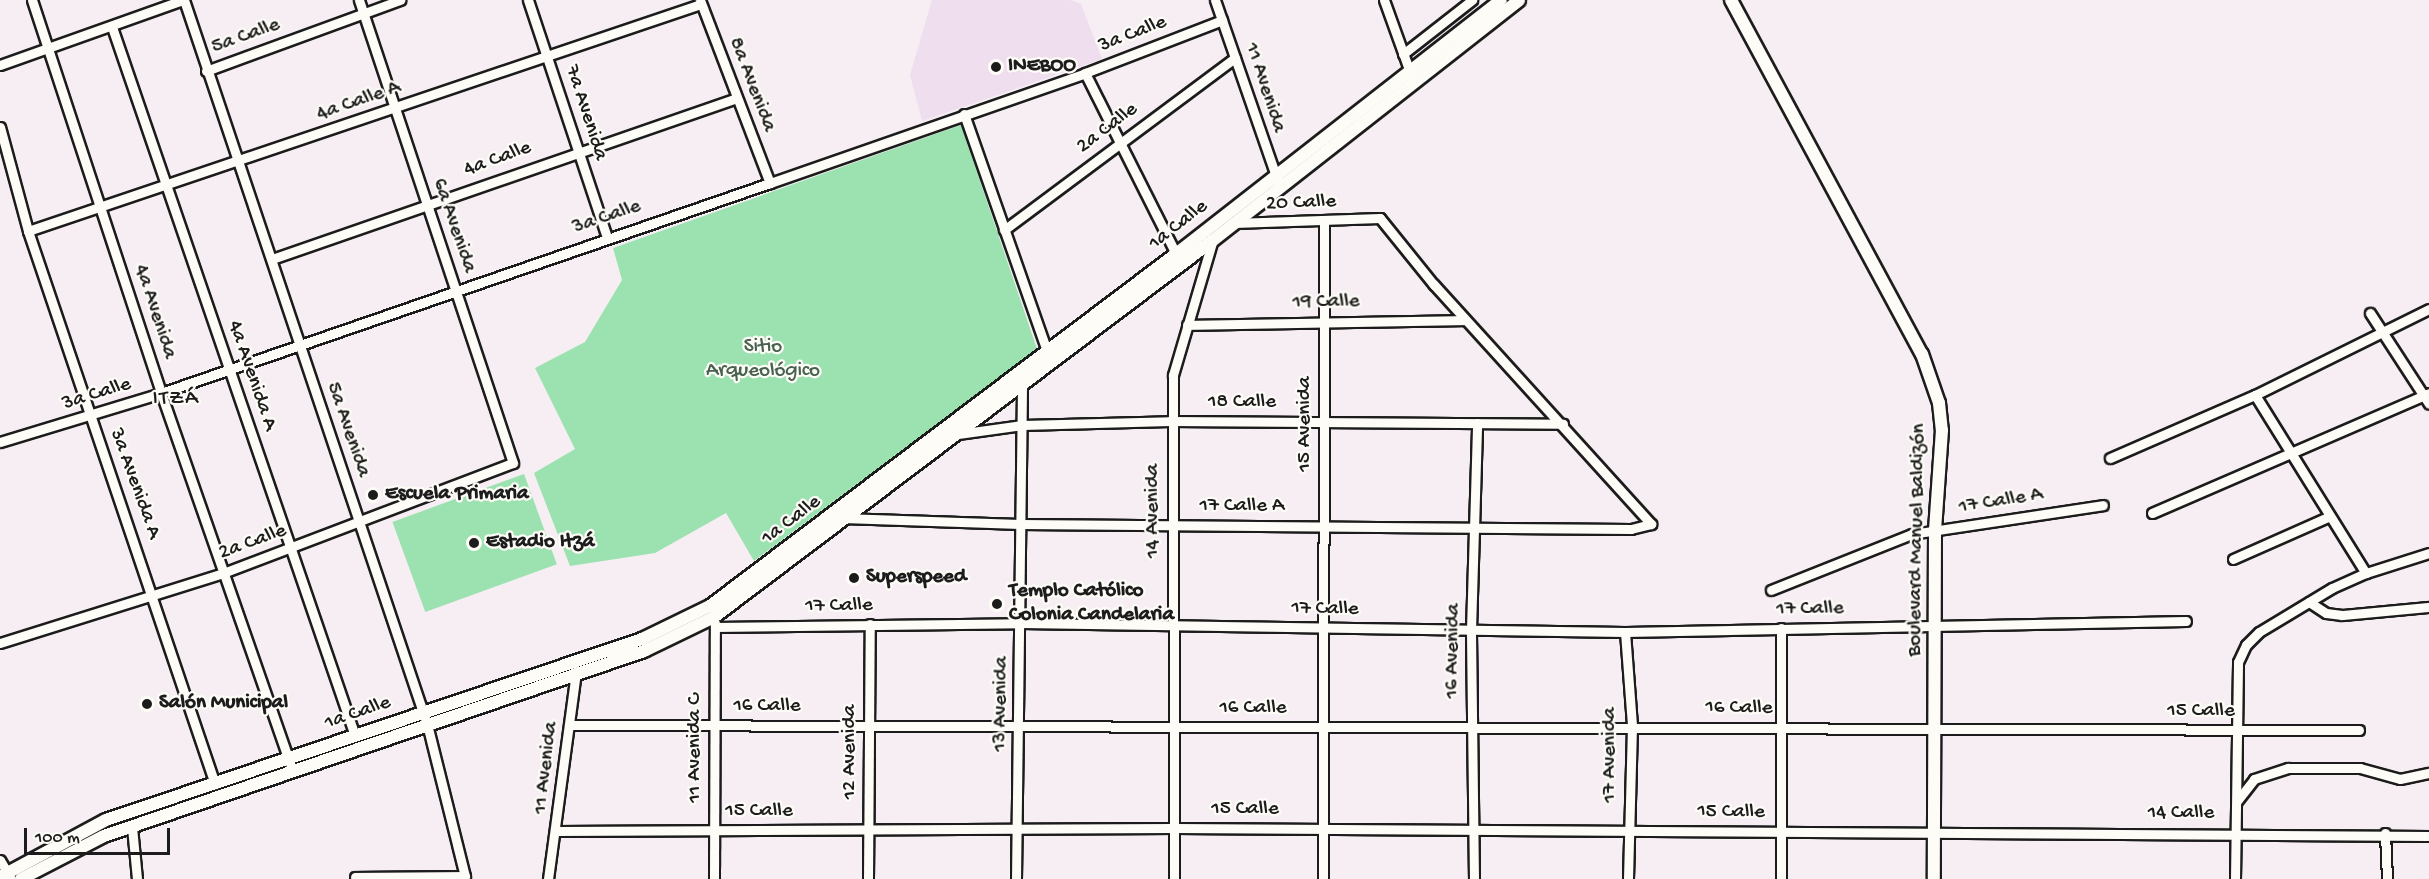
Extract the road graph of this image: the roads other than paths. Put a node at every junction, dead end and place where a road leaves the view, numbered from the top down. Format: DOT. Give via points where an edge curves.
graph roads {
  1 [pos="32,0"];
  2 [pos="183,0"];
  3 [pos="359,0"];
  4 [pos="400,0"];
  5 [pos="528,0"];
  6 [pos="1215,0"];
  7 [pos="1384,0"];
  8 [pos="1472,0"];
  9 [pos="1501,0"];
  10 [pos="1519,0"];
  11 [pos="1731,0"];
  12 [pos="700,2"];
  13 [pos="363,13"];
  14 [pos="1222,20"];
  15 [pos="112,27"];
  16 [pos="49,48"];
  17 [pos="1403,54"];
  18 [pos="548,58"];
  19 [pos="1235,58"];
  20 [pos="0,65"];
  21 [pos="207,71"];
  22 [pos="1085,74"];
  23 [pos="1413,78"];
  24 [pos="737,98"];
  25 [pos="394,109"];
  26 [pos="964,114"];
  27 [pos="0,127"];
  28 [pos="1120,142"];
  29 [pos="579,150"];
  30 [pos="237,162"];
  31 [pos="1278,182"];
  32 [pos="770,183"];
  33 [pos="169,185"];
  34 [pos="427,205"];
  35 [pos="100,208"];
  36 [pos="1226,219"];
  37 [pos="1324,222"];
  38 [pos="1004,230"];
  39 [pos="28,231"];
  40 [pos="607,237"];
  41 [pos="1212,241"];
  42 [pos="1176,254"];
  43 [pos="272,259"];
  44 [pos="456,290"];
  45 [pos="2429,309"];
  46 [pos="2370,313"];
  47 [pos="1325,320"];
  48 [pos="1465,320"];
  49 [pos="1187,325"];
  50 [pos="2383,333"];
  51 [pos="299,346"];
  52 [pos="1047,351"];
  53 [pos="228,370"];
  54 [pos="1022,384"];
  55 [pos="161,393"];
  56 [pos="2255,395"];
  57 [pos="2427,398"];
  58 [pos="91,416"];
  59 [pos="1170,421"];
  60 [pos="1323,421"];
  61 [pos="1477,423"];
  62 [pos="1563,424"];
  63 [pos="1022,425"];
  64 [pos="958,434"];
  65 [pos="0,442"];
  66 [pos="2290,454"];
  67 [pos="2110,458"];
  68 [pos="513,463"];
  69 [pos="2103,505"];
  70 [pos="2152,513"];
  71 [pos="840,516"];
  72 [pos="2330,516"];
  73 [pos="360,524"];
  74 [pos="1020,524"];
  75 [pos="1324,524"];
  76 [pos="1173,525"];
  77 [pos="1475,525"];
  78 [pos="1935,531"];
  79 [pos="292,548"];
  80 [pos="2429,554"];
  81 [pos="2233,560"];
  82 [pos="223,573"];
  83 [pos="2366,573"];
  84 [pos="1771,590"];
  85 [pos="155,596"];
  86 [pos="731,599"];
  87 [pos="2309,602"];
  88 [pos="2429,607"];
  89 [pos="2186,621"];
  90 [pos="715,622"];
  91 [pos="1021,623"];
  92 [pos="870,624"];
  93 [pos="1171,624"];
  94 [pos="1935,626"];
  95 [pos="1324,628"];
  96 [pos="1781,628"];
  97 [pos="1471,630"];
  98 [pos="1625,632"];
  99 [pos="0,643"];
  100 [pos="575,668"];
  101 [pos="425,718"];
  102 [pos="570,725"];
  103 [pos="714,725"];
  104 [pos="869,725"];
  105 [pos="1021,725"];
  106 [pos="1324,726"];
  107 [pos="1471,726"];
  108 [pos="1632,726"];
  109 [pos="1171,727"];
  110 [pos="1780,728"];
  111 [pos="1936,729"];
  112 [pos="2236,730"];
  113 [pos="2359,730"];
  114 [pos="355,736"];
  115 [pos="290,764"];
  116 [pos="2429,773"];
  117 [pos="216,784"];
  118 [pos="2235,804"];
  119 [pos="132,827"];
  120 [pos="1175,828"];
  121 [pos="1323,828"];
  122 [pos="1472,828"];
  123 [pos="714,830"];
  124 [pos="868,830"];
  125 [pos="1016,830"];
  126 [pos="1629,830"];
  127 [pos="1934,830"];
  128 [pos="557,831"];
  129 [pos="1780,832"];
  130 [pos="2235,833"];
  131 [pos="2385,833"];
  132 [pos="2429,836"];
  133 [pos="0,860"];
  134 [pos="6,876"];
  135 [pos="354,877"];
  136 [pos="21,879"];
  137 [pos="137,879"];
  138 [pos="548,879"];
  139 [pos="714,879"];
  140 [pos="868,879"];
  141 [pos="1016,879"];
  142 [pos="1174,879"];
  143 [pos="1323,879"];
  144 [pos="1474,879"];
  145 [pos="1628,879"];
  146 [pos="1781,879"];
  147 [pos="1934,879"];
  148 [pos="2235,879"];
  149 [pos="2386,879"];
  1 -- 16 [label="street, 4a Avenida"];
  2 -- 15 [label="street"];
  2 -- 21 [label="street, 5a Avenida"];
  3 -- 13 [label="street, 6a Avenida"];
  4 -- 13 [label="street, 5a Calle"];
  5 -- 18 [label="street, 7a Avenida"];
  6 -- 14 [label="street, 11 Avenida"];
  7 -- 17 [label="street"];
  8 -- 17 [label="street"];
  9 -- 23 [label="main road, 1a Calle"];
  10 -- 23 [label="main road, 1a Calle"];
  11 -- 78 [label="main road, Boulevard Manuel Baldizón" via="1932,379 1942,430"];
  12 -- 18 [label="street, 4a Calle A"];
  12 -- 24 [label="street, 8a Avenida"];
  13 -- 21 [label="street, 5a Calle"];
  13 -- 25 [label="street, 6a Avenida"];
  14 -- 19 [label="street, 11 Avenida"];
  14 -- 22 [label="street, 3a Calle"];
  15 -- 16 [label="street"];
  15 -- 33 [label="street, 4a Avenida A"];
  16 -- 20 [label="street"];
  16 -- 35 [label="street, 4a Avenida"];
  17 -- 23 [label="street"];
  18 -- 25 [label="street, 4a Calle A"];
  18 -- 29 [label="street, 7a Avenida"];
  19 -- 28 [label="street, 2a Calle"];
  19 -- 31 [label="street, 11 Avenida"];
  21 -- 30 [label="street, 5a Avenida"];
  22 -- 26 [label="street, 3a Calle"];
  22 -- 28 [label="street"];
  23 -- 31 [label="main road, 1a Calle"];
  24 -- 29 [label="street, 4a Calle"];
  24 -- 32 [label="street, 8a Avenida"];
  25 -- 30 [label="street, 4a Calle A"];
  25 -- 34 [label="street, 6a Avenida"];
  26 -- 32 [label="street, 3a Calle"];
  26 -- 38 [label="street"];
  27 -- 39 [label="street, 3a Avenida A"];
  28 -- 38 [label="street, 2a Calle"];
  28 -- 42 [label="street"];
  29 -- 34 [label="street, 4a Calle"];
  29 -- 40 [label="street, 7a Avenida"];
  30 -- 33 [label="street, 4a Calle A"];
  30 -- 43 [label="street, 5a Avenida"];
  31 -- 36 [label="main road, 1a Calle"];
  32 -- 40 [label="street, 3a Calle"];
  33 -- 35 [label="street, 4a Calle A"];
  33 -- 53 [label="street, 4a Avenida A"];
  34 -- 43 [label="street, 4a Calle"];
  34 -- 44 [label="street, 6a Avenida"];
  35 -- 39 [label="street, 4a Calle A"];
  35 -- 55 [label="street, 4a Avenida"];
  36 -- 37 [label="street, 20 Calle"];
  36 -- 41 [label="main road, 1a Calle"];
  36 -- 41 [label="street, 14 Avenida"];
  36 -- 42 [label="main road, 1a Calle"];
  37 -- 47 [label="street, 15 Avenida"];
  37 -- 48 [label="street, 20 Calle" via="1380,218"];
  38 -- 52 [label="street"];
  39 -- 58 [label="street, 3a Avenida A"];
  40 -- 44 [label="street, 3a Calle"];
  41 -- 49 [label="street, 14 Avenida"];
  41 -- 54 [label="main road, 1a Calle"];
  42 -- 52 [label="main road, 1a Calle"];
  43 -- 51 [label="street, 5a Avenida"];
  44 -- 51 [label="street, 3a Calle"];
  44 -- 68 [label="street, 6a Avenida"];
  45 -- 50 [label="street"];
  46 -- 50 [label="street"];
  47 -- 48 [label="street, 19 Calle"];
  47 -- 49 [label="street, 19 Calle"];
  47 -- 60 [label="street, 15 Avenida"];
  48 -- 62 [label="street"];
  49 -- 59 [label="street, 14 Avenida" via="1173,375"];
  50 -- 56 [label="street"];
  50 -- 57 [label="street"];
  51 -- 53 [label="street, 3a Calle"];
  51 -- 73 [label="street, 5a Avenida"];
  52 -- 71 [label="main road, 1a Calle"];
  53 -- 55 [label="street, 3a Calle"];
  53 -- 79 [label="street, 4a Avenida A"];
  54 -- 63 [label="street, 13 Avenida"];
  54 -- 64 [label="main road, 1a Calle"];
  55 -- 58 [label="street, 3a Calle"];
  55 -- 82 [label="street, 4a Avenida"];
  56 -- 66 [label="street"];
  56 -- 67 [label="street"];
  57 -- 66 [label="street"];
  58 -- 65 [label="street, 3a Calle"];
  58 -- 85 [label="street, 3a Avenida A"];
  59 -- 60 [label="street, 18 Calle"];
  59 -- 63 [label="street, 18 Calle"];
  59 -- 76 [label="street, 14 Avenida"];
  60 -- 61 [label="street, 18 Calle"];
  60 -- 75 [label="street, 15 Avenida"];
  61 -- 62 [label="street, 18 Calle"];
  61 -- 77 [label="street, 16 Avenida"];
  62 -- 77 [label="street, 17 Calle A" via="1651,524 1631,529"];
  63 -- 64 [label="street, 18 Calle"];
  63 -- 74 [label="street, 13 Avenida"];
  64 -- 71 [label="main road, 1a Calle"];
  66 -- 70 [label="street"];
  66 -- 72 [label="street"];
  68 -- 73 [label="street, 2a Calle"];
  69 -- 78 [label="street, 17 Calle A"];
  71 -- 74 [label="street, 17 Calle A"];
  71 -- 86 [label="main road, 1a Calle"];
  72 -- 81 [label="street"];
  72 -- 83 [label="street"];
  73 -- 79 [label="street, 2a Calle"];
  73 -- 101 [label="street, 5a Avenida"];
  74 -- 76 [label="street, 17 Calle A"];
  74 -- 91 [label="street, 13 Avenida"];
  75 -- 76 [label="street, 17 Calle A"];
  75 -- 77 [label="street, 17 Calle A"];
  75 -- 95 [label="street, 15 Avenida"];
  76 -- 93 [label="street, 14 Avenida"];
  77 -- 97 [label="street, 16 Avenida"];
  78 -- 84 [label="street, 17 Calle A" via="1912,534"];
  78 -- 94 [label="main road, Boulevard Manuel Baldizón"];
  79 -- 82 [label="street, 2a Calle"];
  79 -- 114 [label="street, 4a Avenida A"];
  80 -- 83 [label="street"];
  82 -- 85 [label="street, 2a Calle"];
  82 -- 115 [label="street, 4a Avenida"];
  83 -- 87 [label="street"];
  85 -- 99 [label="street, 2a Calle"];
  85 -- 117 [label="street, 3a Avenida A"];
  86 -- 90 [label="main road, 1a Calle"];
  86 -- 100 [label="main road, 1a Calle"];
  87 -- 88 [label="street" via="2326,613 2342,615"];
  87 -- 112 [label="street" via="2259,632 2246,645 2238,662"];
  89 -- 94 [label="street"];
  90 -- 92 [label="street, 17 Calle"];
  90 -- 100 [label="main road, 1a Calle" via="655,647"];
  90 -- 103 [label="street, 11 Avenida C"];
  91 -- 92 [label="street, 17 Calle"];
  91 -- 93 [label="street, 17 Calle"];
  91 -- 105 [label="street, 13 Avenida"];
  92 -- 104 [label="street, 12 Avenida"];
  93 -- 95 [label="street, 17 Calle"];
  93 -- 109 [label="street, 14 Avenida"];
  94 -- 96 [label="street, 17 Calle"];
  94 -- 111 [label="main road, Boulevard Manuel Baldizón"];
  95 -- 97 [label="street, 17 Calle"];
  95 -- 106 [label="street, 15 Avenida"];
  96 -- 98 [label="street, 17 Calle"];
  96 -- 110 [label="street"];
  97 -- 98 [label="street, 17 Calle"];
  97 -- 107 [label="street, 16 Avenida"];
  98 -- 108 [label="street, 17 Avenida"];
  100 -- 101 [label="main road, 1a Calle"];
  100 -- 102 [label="street, 11 Avenida"];
  101 -- 114 [label="main road, 1a Calle"];
  101 -- 115 [label="main road, 1a Calle"];
  101 -- 135 [label="street, 5a Avenida" via="465,876"];
  102 -- 103 [label="street, 16 Calle"];
  102 -- 128 [label="street, 11 Avenida"];
  103 -- 104 [label="street, 16 Calle"];
  103 -- 123 [label="street, 11 Avenida C"];
  104 -- 105 [label="street, 16 Calle"];
  104 -- 124 [label="street, 12 Avenida"];
  105 -- 109 [label="street, 16 Calle"];
  105 -- 125 [label="street, 13 Avenida"];
  106 -- 107 [label="street, 16 Calle"];
  106 -- 109 [label="street, 16 Calle"];
  106 -- 121 [label="street, 15 Avenida"];
  107 -- 108 [label="street, 16 Calle"];
  107 -- 122 [label="street, 16 Avenida"];
  108 -- 110 [label="street, 16 Calle"];
  108 -- 126 [label="street, 17 Avenida"];
  109 -- 120 [label="street, 14 Avenida"];
  110 -- 111 [label="street, 16 Calle"];
  110 -- 129 [label="street"];
  111 -- 112 [label="street, 15 Calle"];
  111 -- 127 [label="main road, Boulevard Manuel Baldizón"];
  112 -- 113 [label="street, 15 Calle"];
  112 -- 118 [label="street"];
  114 -- 115 [label="main road, 1a Calle"];
  115 -- 117 [label="main road, 1a Calle"];
  115 -- 119 [label="main road, 1a Calle"];
  116 -- 118 [label="street" via="2400,779 2360,768 2279,770 2254,779"];
  117 -- 134 [label="main road, 1a Calle" via="106,820"];
  118 -- 130 [label="street"];
  119 -- 136 [label="main road, 1a Calle" via="58,857"];
  119 -- 137 [label="street"];
  120 -- 121 [label="street, 15 Calle"];
  120 -- 125 [label="street, 15 Calle"];
  120 -- 142 [label="street, 14 Avenida"];
  121 -- 122 [label="street, 15 Calle"];
  121 -- 143 [label="street, 15 Avenida"];
  122 -- 126 [label="street, 15 Calle"];
  122 -- 144 [label="street, 16 Avenida"];
  123 -- 124 [label="street, 15 Calle"];
  123 -- 128 [label="street, 15 Calle"];
  123 -- 139 [label="street, 11 Avenida C"];
  124 -- 125 [label="street, 15 Calle"];
  124 -- 140 [label="street, 12 Avenida"];
  125 -- 141 [label="street, 13 Avenida"];
  126 -- 129 [label="street, 15 Calle"];
  126 -- 145 [label="street, 17 Avenida"];
  127 -- 129 [label="street, 15 Calle"];
  127 -- 130 [label="street, 14 Calle"];
  127 -- 147 [label="main road, Boulevard Manuel Baldizón"];
  128 -- 138 [label="street, 11 Avenida"];
  129 -- 146 [label="street"];
  130 -- 131 [label="street, 14 Calle"];
  130 -- 148 [label="street"];
  131 -- 132 [label="street, 14 Calle"];
  131 -- 149 [label="street"];
  133 -- 134 [label="street"];
}
